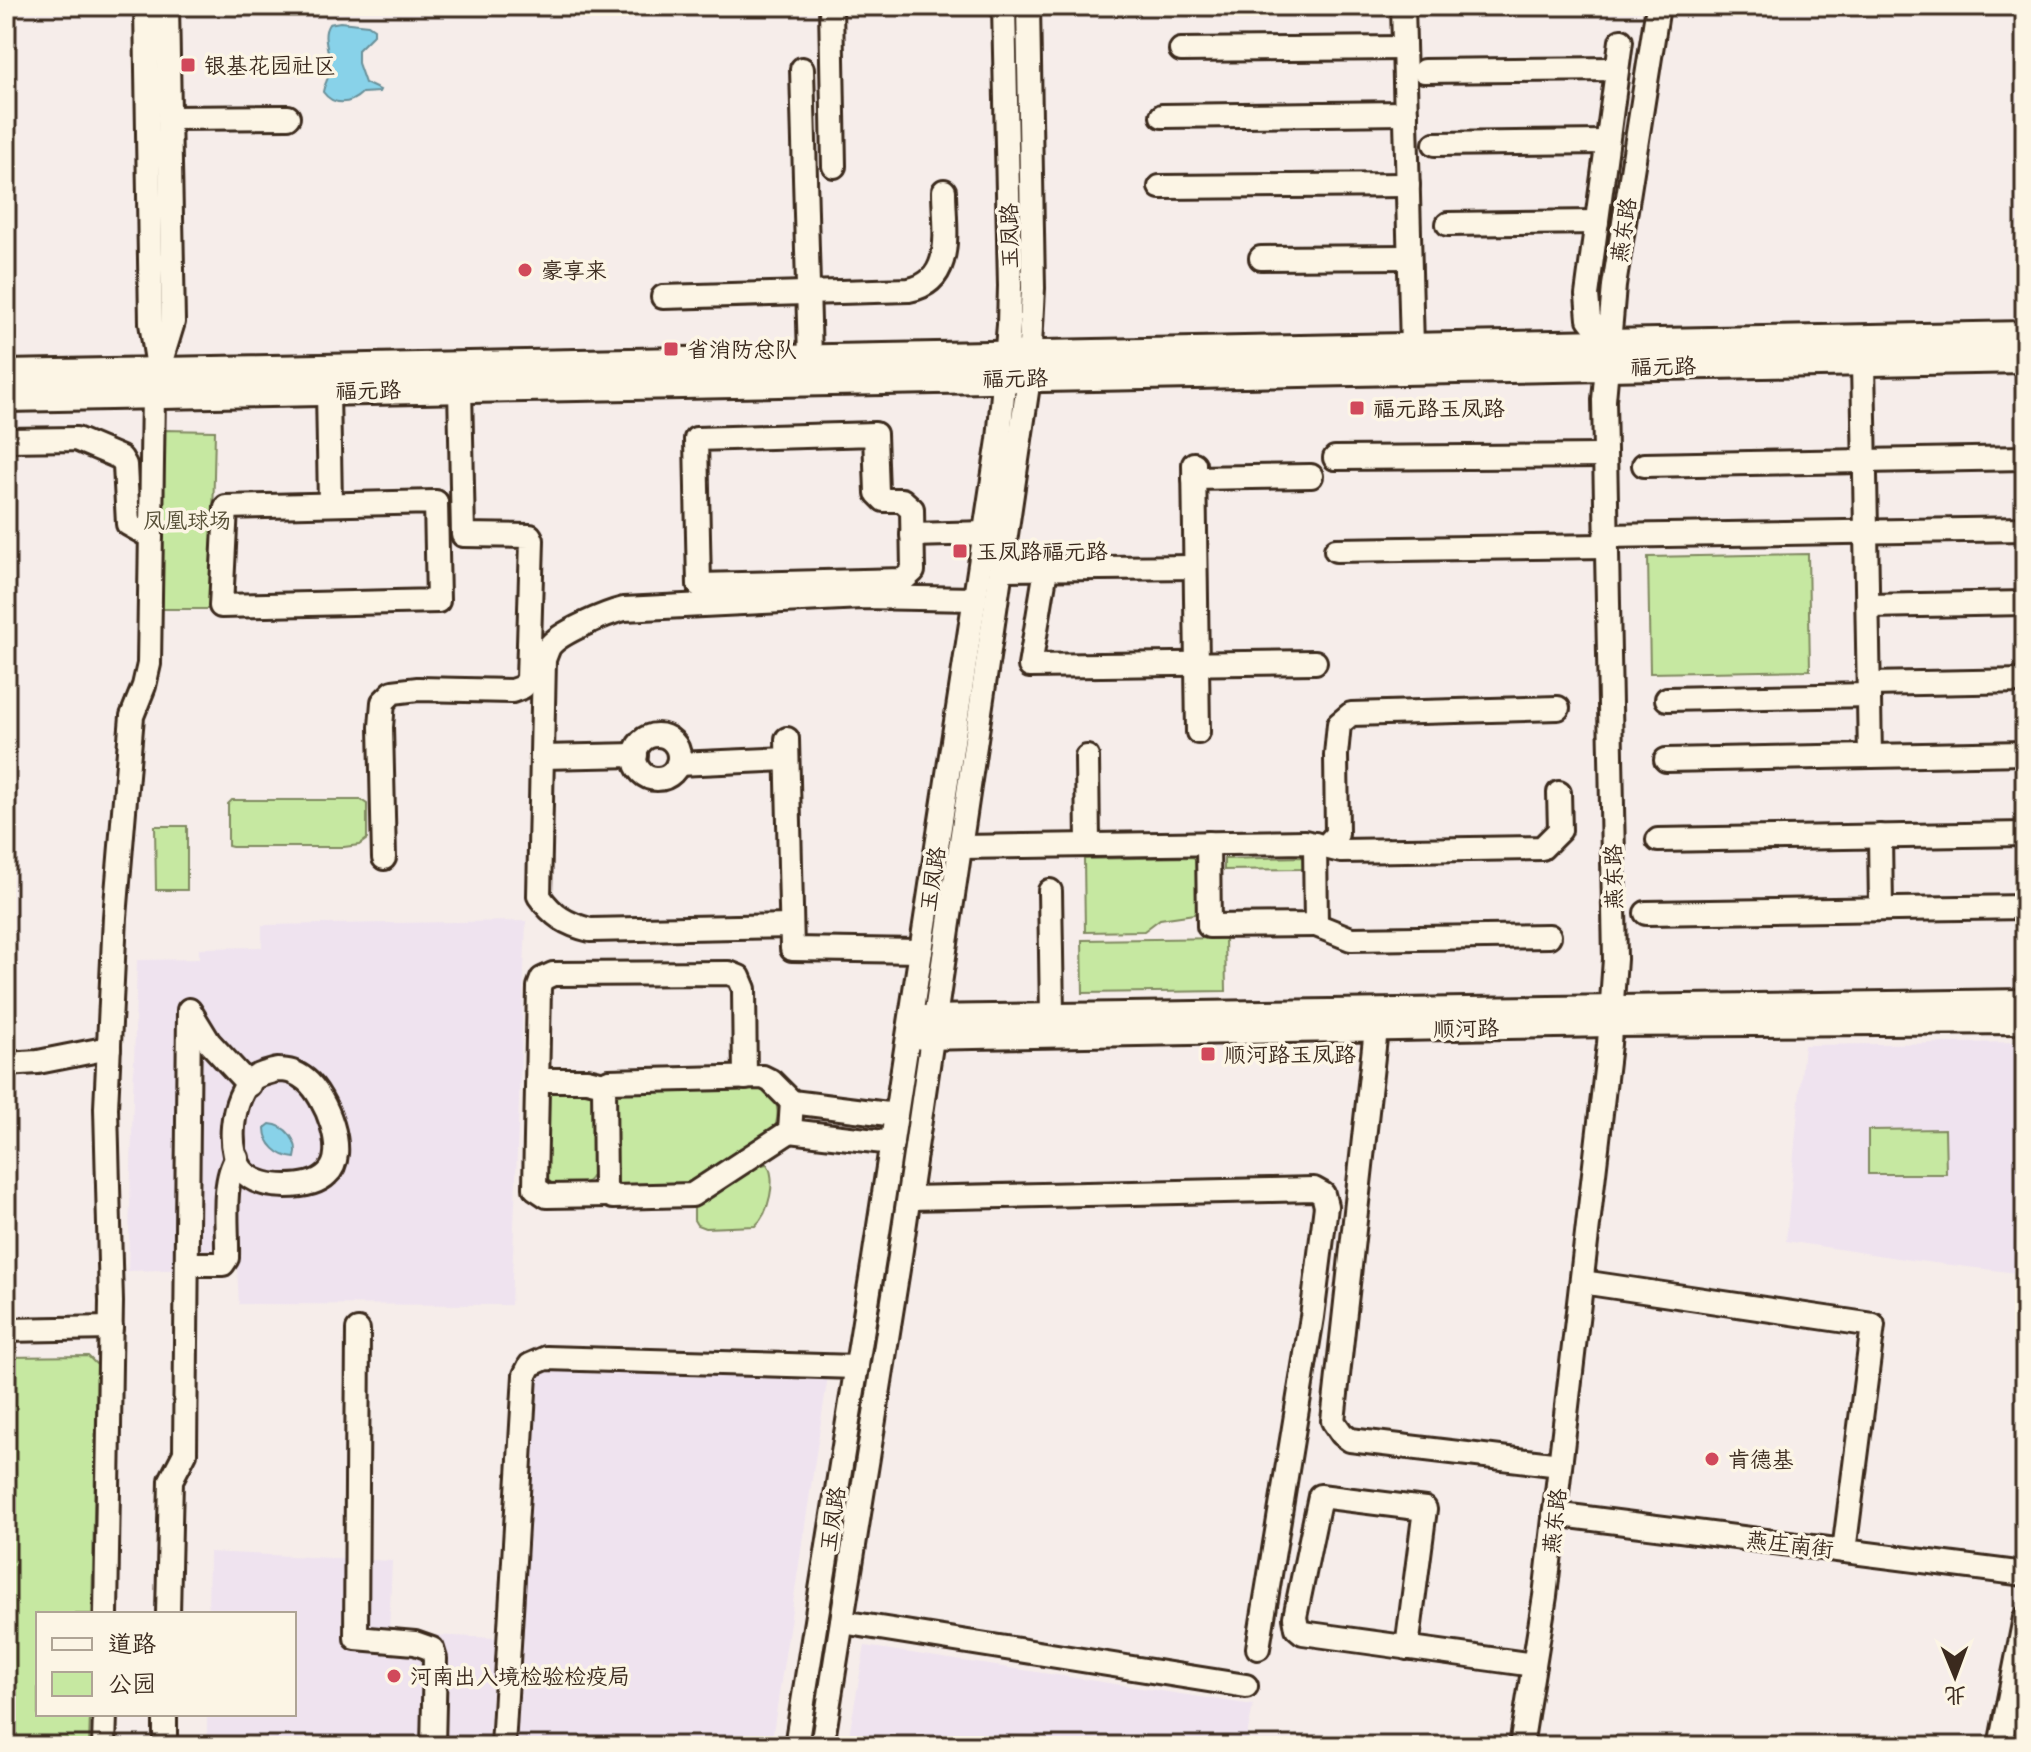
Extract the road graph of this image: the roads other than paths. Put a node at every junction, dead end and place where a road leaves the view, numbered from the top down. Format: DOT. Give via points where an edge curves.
graph roads {
  1 [pos="146,6"];
  2 [pos="167,6"];
  3 [pos="831,6"];
  4 [pos="1004,6"];
  5 [pos="1028,6"];
  6 [pos="1403,6"];
  7 [pos="1658,6"];
  8 [pos="1621,41"];
  9 [pos="1404,48"];
  10 [pos="1181,50"];
  11 [pos="802,69"];
  12 [pos="1617,69"];
  13 [pos="1424,71"];
  14 [pos="1406,113"];
  15 [pos="1162,116"];
  16 [pos="288,117"];
  17 [pos="169,118"];
  18 [pos="1607,142"];
  19 [pos="1435,144"];
  20 [pos="834,166"];
  21 [pos="1408,185"];
  22 [pos="1160,187"];
  23 [pos="944,191"];
  24 [pos="1597,222"];
  25 [pos="1448,224"];
  26 [pos="1409,257"];
  27 [pos="1261,258"];
  28 [pos="808,293"];
  29 [pos="663,297"];
  30 [pos="2025,335"];
  31 [pos="1412,347"];
  32 [pos="1607,355"];
  33 [pos="810,358"];
  34 [pos="2025,359"];
  35 [pos="1863,362"];
  36 [pos="1018,366"];
  37 [pos="6,374"];
  38 [pos="156,382"];
  39 [pos="460,388"];
  40 [pos="328,391"];
  41 [pos="6,398"];
  42 [pos="6,440"];
  43 [pos="1603,456"];
  44 [pos="1335,458"];
  45 [pos="2025,458"];
  46 [pos="1865,461"];
  47 [pos="1644,465"];
  48 [pos="1311,476"];
  49 [pos="330,504"];
  50 [pos="2025,529"];
  51 [pos="1866,532"];
  52 [pos="986,533"];
  53 [pos="912,535"];
  54 [pos="151,537"];
  55 [pos="1605,541"];
  56 [pos="1336,550"];
  57 [pos="1195,567"];
  58 [pos="1002,569"];
  59 [pos="1046,569"];
  60 [pos="975,599"];
  61 [pos="2025,603"];
  62 [pos="1868,606"];
  63 [pos="1315,662"];
  64 [pos="1197,664"];
  65 [pos="2025,681"];
  66 [pos="1869,690"];
  67 [pos="1667,699"];
  68 [pos="1558,708"];
  69 [pos="1198,732"];
  70 [pos="2025,753"];
  71 [pos="636,755"];
  72 [pos="1870,756"];
  73 [pos="542,757"];
  74 [pos="1087,757"];
  75 [pos="1666,760"];
  76 [pos="678,764"];
  77 [pos="1559,793"];
  78 [pos="2025,834"];
  79 [pos="1880,836"];
  80 [pos="1658,840"];
  81 [pos="1208,843"];
  82 [pos="1088,845"];
  83 [pos="1320,845"];
  84 [pos="961,847"];
  85 [pos="384,858"];
  86 [pos="1050,891"];
  87 [pos="2025,907"];
  88 [pos="1881,909"];
  89 [pos="1646,913"];
  90 [pos="1316,925"];
  91 [pos="791,926"];
  92 [pos="1549,936"];
  93 [pos="921,951"];
  94 [pos="2025,1001"];
  95 [pos="1052,1015"];
  96 [pos="1611,1015"];
  97 [pos="2025,1022"];
  98 [pos="934,1027"];
  99 [pos="910,1028"];
  100 [pos="1376,1029"];
  101 [pos="109,1048"];
  102 [pos="6,1064"];
  103 [pos="745,1078"];
  104 [pos="538,1080"];
  105 [pos="604,1084"];
  106 [pos="249,1085"];
  107 [pos="792,1102"];
  108 [pos="896,1115"];
  109 [pos="790,1131"];
  110 [pos="892,1143"];
  111 [pos="237,1158"];
  112 [pos="608,1195"];
  113 [pos="909,1198"];
  114 [pos="187,1264"];
  115 [pos="1582,1282"];
  116 [pos="111,1328"];
  117 [pos="6,1330"];
  118 [pos="358,1330"];
  119 [pos="857,1367"];
  120 [pos="1560,1465"];
  121 [pos="1554,1514"];
  122 [pos="1844,1551"];
  123 [pos="2025,1574"];
  124 [pos="106,1612"];
  125 [pos="168,1612"];
  126 [pos="2025,1618"];
  127 [pos="842,1622"];
  128 [pos="1258,1648"];
  129 [pos="1407,1648"];
  130 [pos="1534,1665"];
  131 [pos="1246,1686"];
  132 [pos="105,1716"];
  133 [pos="165,1716"];
  134 [pos="104,1746"];
  135 [pos="165,1746"];
  136 [pos="433,1746"];
  137 [pos="503,1746"];
  138 [pos="796,1746"];
  139 [pos="822,1746"];
  140 [pos="1521,1746"];
  141 [pos="2000,1746"];
  1 -- 38 [label="street"];
  2 -- 17 [label="street"];
  3 -- 20 [label="street"];
  4 -- 36 [label="street, 玉凤路" via="1010,286"];
  5 -- 36 [label="street, 玉凤路" via="1033,288"];
  6 -- 9 [label="street"];
  7 -- 32 [label="street, 燕东路"];
  8 -- 12 [label="street"];
  9 -- 10 [label="street"];
  9 -- 14 [label="street"];
  11 -- 28 [label="street"];
  12 -- 13 [label="street"];
  12 -- 18 [label="street"];
  14 -- 15 [label="street"];
  14 -- 21 [label="street"];
  16 -- 17 [label="street"];
  17 -- 38 [label="street" via="173,322"];
  18 -- 19 [label="street"];
  18 -- 24 [label="street"];
  21 -- 22 [label="street"];
  21 -- 26 [label="street"];
  23 -- 28 [label="street" via="943,259 934,280 909,290"];
  24 -- 25 [label="street"];
  24 -- 32 [label="street" via="1587,295 1589,319"];
  26 -- 27 [label="street"];
  26 -- 31 [label="street"];
  28 -- 29 [label="street"];
  28 -- 33 [label="street"];
  30 -- 32 [label="main road, 福元路"];
  31 -- 32 [label="main road, 福元路"];
  31 -- 36 [label="main road, 福元路"];
  32 -- 35 [label="main road, 福元路"];
  32 -- 36 [label="main road, 福元路"];
  32 -- 43 [label="street, 燕东路"];
  33 -- 36 [label="main road, 福元路"];
  33 -- 38 [label="main road, 福元路"];
  34 -- 35 [label="main road, 福元路"];
  35 -- 46 [label="street"];
  36 -- 39 [label="main road, 福元路"];
  36 -- 52 [label="street, 玉凤路"];
  36 -- 58 [label="street, 玉凤路"];
  37 -- 38 [label="main road, 福元路"];
  38 -- 40 [label="main road, 福元路"];
  38 -- 41 [label="main road, 福元路"];
  38 -- 54 [label="street"];
  39 -- 40 [label="main road, 福元路"];
  39 -- 85 [label="street" via="463,535 518,534 532,540 528,679 512,691 393,692 383,702"];
  40 -- 49 [label="street"];
  42 -- 54 [label="street" via="76,439 121,458 128,524"];
  43 -- 44 [label="street"];
  43 -- 55 [label="street, 燕东路"];
  45 -- 46 [label="street"];
  46 -- 47 [label="street"];
  46 -- 51 [label="street"];
  48 -- 57 [label="street" via="1194,471"];
  49 -- 49 [label="street" via="436,502 438,601 221,606 226,507"];
  50 -- 51 [label="street"];
  51 -- 55 [label="street"];
  51 -- 62 [label="street"];
  52 -- 53 [label="street"];
  52 -- 60 [label="street, 玉凤路"];
  53 -- 53 [label="street" via="913,571 903,580 699,585 696,439 875,434 877,493 884,500 902,500 912,509"];
  54 -- 101 [label="street" via="149,664 132,716"];
  55 -- 56 [label="street"];
  55 -- 96 [label="street, 燕东路" via="1615,959"];
  57 -- 59 [label="street"];
  57 -- 64 [label="street"];
  58 -- 59 [label="street"];
  58 -- 84 [label="street, 玉凤路"];
  59 -- 64 [label="street" via="1030,666"];
  60 -- 73 [label="street" via="862,597 605,613 548,648"];
  60 -- 93 [label="street, 玉凤路"];
  61 -- 62 [label="street"];
  62 -- 66 [label="street"];
  63 -- 64 [label="street"];
  64 -- 69 [label="street"];
  65 -- 66 [label="street"];
  66 -- 67 [label="street"];
  66 -- 72 [label="street"];
  68 -- 83 [label="street" via="1351,714 1339,724 1337,834"];
  70 -- 72 [label="street"];
  71 -- 73 [label="street"];
  71 -- 76 [label="street" via="641,772 652,778 666,777"];
  71 -- 76 [label="street" via="646,738 662,735 676,745"];
  72 -- 75 [label="street"];
  73 -- 91 [label="street" via="539,896 554,916 590,930"];
  74 -- 82 [label="street"];
  76 -- 91 [label="street" via="787,749"];
  77 -- 83 [label="street" via="1560,830 1542,848 1341,851"];
  78 -- 79 [label="street"];
  79 -- 80 [label="street"];
  79 -- 88 [label="street"];
  81 -- 82 [label="street"];
  81 -- 83 [label="street"];
  81 -- 90 [label="street" via="1209,926"];
  82 -- 84 [label="street"];
  83 -- 90 [label="street"];
  84 -- 98 [label="street, 玉凤路"];
  86 -- 95 [label="street"];
  87 -- 88 [label="street"];
  88 -- 89 [label="street"];
  90 -- 92 [label="street" via="1351,939"];
  91 -- 93 [label="street" via="792,949"];
  93 -- 99 [label="street, 玉凤路"];
  94 -- 96 [label="street, 顺河路"];
  95 -- 96 [label="street, 顺河路"];
  95 -- 98 [label="street, 顺河路"];
  96 -- 97 [label="street, 顺河路"];
  96 -- 100 [label="street, 顺河路"];
  96 -- 115 [label="street, 燕东路"];
  98 -- 99 [label="street, 顺河路"];
  98 -- 100 [label="street, 顺河路"];
  98 -- 113 [label="street, 玉凤路"];
  99 -- 108 [label="street, 玉凤路"];
  100 -- 120 [label="street" via="1333,1421 1350,1440"];
  101 -- 102 [label="street"];
  101 -- 116 [label="street"];
  103 -- 104 [label="street" via="744,989 739,977 553,974 539,987"];
  103 -- 105 [label="street"];
  103 -- 107 [label="street" via="771,1081"];
  104 -- 105 [label="street"];
  104 -- 112 [label="street" via="535,1188 547,1196"];
  105 -- 112 [label="street"];
  106 -- 111 [label="street" via="234,1116"];
  106 -- 111 [label="street" via="253,1078 277,1070 292,1071 308,1081 324,1103 336,1153 327,1174 290,1186 254,1179 243,1172"];
  106 -- 114 [label="street" via="209,1042 189,1010"];
  107 -- 108 [label="street"];
  107 -- 109 [label="street"];
  108 -- 110 [label="street, 玉凤路"];
  109 -- 110 [label="street"];
  109 -- 112 [label="street" via="692,1195"];
  110 -- 119 [label="street, 玉凤路"];
  111 -- 114 [label="street" via="228,1182 227,1258 223,1264"];
  113 -- 127 [label="street, 玉凤路"];
  113 -- 128 [label="street" via="1314,1189 1323,1194 1326,1206 1312,1317"];
  114 -- 125 [label="street" via="185,1453 171,1480"];
  115 -- 120 [label="street, 燕东路"];
  115 -- 122 [label="street" via="1873,1325"];
  116 -- 117 [label="street"];
  116 -- 124 [label="street"];
  118 -- 136 [label="street" via="356,1638 432,1649"];
  119 -- 137 [label="street" via="546,1358 530,1365 525,1375"];
  119 -- 138 [label="street, 玉凤路"];
  120 -- 121 [label="street, 燕东路"];
  121 -- 122 [label="street, 燕庄南街"];
  121 -- 130 [label="street, 燕东路"];
  122 -- 123 [label="street, 燕庄南街"];
  126 -- 141 [label="street"];
  127 -- 131 [label="street"];
  127 -- 139 [label="street, 玉凤路"];
  129 -- 129 [label="street" via="1425,1509 1320,1496 1297,1628"];
  129 -- 130 [label="street"];
  130 -- 140 [label="street, 燕东路"];
  132 -- 134 [label="street"];
  133 -- 135 [label="street"];
}
